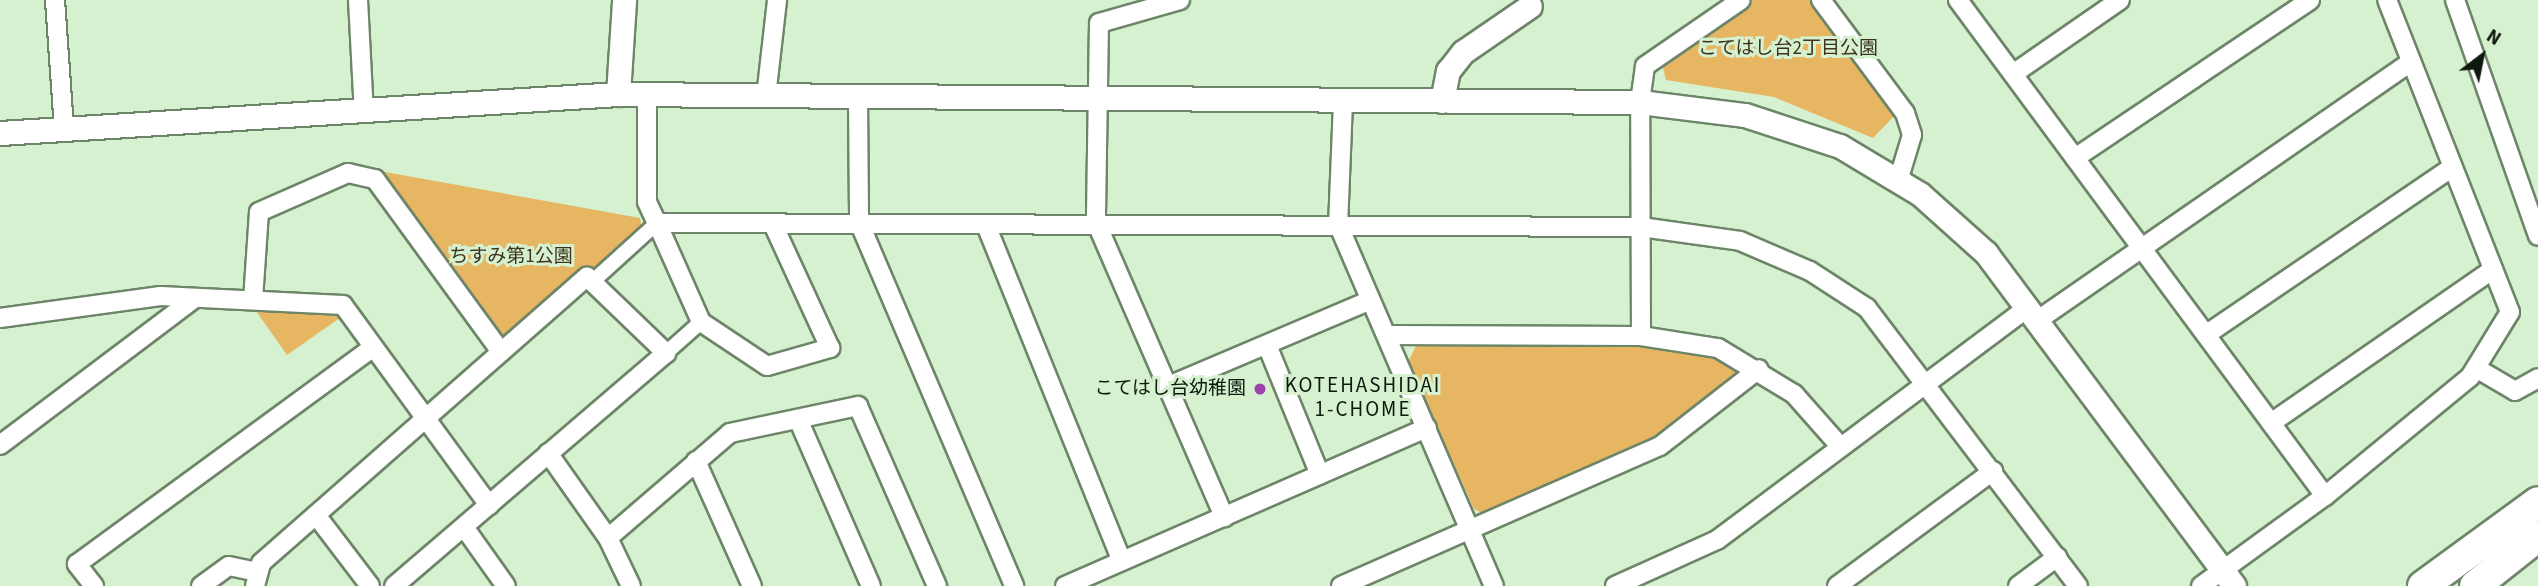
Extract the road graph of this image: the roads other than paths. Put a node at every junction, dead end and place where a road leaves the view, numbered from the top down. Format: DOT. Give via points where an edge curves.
graph roads {
  1 [pos="55,0"];
  2 [pos="358,0"];
  3 [pos="624,0"];
  4 [pos="777,0"];
  5 [pos="1180,0"];
  6 [pos="1741,0"];
  7 [pos="1821,0"];
  8 [pos="1958,0"];
  9 [pos="2120,0"];
  10 [pos="2310,0"];
  11 [pos="2387,0"];
  12 [pos="2455,0"];
  13 [pos="1534,3"];
  14 [pos="2411,62"];
  15 [pos="2013,74"];
  16 [pos="618,94"];
  17 [pos="647,94"];
  18 [pos="766,97"];
  19 [pos="1096,97"];
  20 [pos="858,99"];
  21 [pos="1442,101"];
  22 [pos="1343,102"];
  23 [pos="1640,102"];
  24 [pos="364,113"];
  25 [pos="64,128"];
  26 [pos="0,133"];
  27 [pos="2075,158"];
  28 [pos="2453,167"];
  29 [pos="1898,181"];
  30 [pos="859,222"];
  31 [pos="1096,222"];
  32 [pos="657,223"];
  33 [pos="773,224"];
  34 [pos="1338,224"];
  35 [pos="986,225"];
  36 [pos="1641,227"];
  37 [pos="2538,236"];
  38 [pos="2142,247"];
  39 [pos="2493,268"];
  40 [pos="592,282"];
  41 [pos="195,298"];
  42 [pos="253,300"];
  43 [pos="1369,300"];
  44 [pos="2033,313"];
  45 [pos="0,318"];
  46 [pos="701,322"];
  47 [pos="2207,334"];
  48 [pos="1388,335"];
  49 [pos="1641,336"];
  50 [pos="1267,345"];
  51 [pos="373,347"];
  52 [pos="501,352"];
  53 [pos="666,353"];
  54 [pos="2476,368"];
  55 [pos="1759,369"];
  56 [pos="2538,377"];
  57 [pos="1927,383"];
  58 [pos="1166,387"];
  59 [pos="425,418"];
  60 [pos="798,419"];
  61 [pos="2271,423"];
  62 [pos="1427,429"];
  63 [pos="0,444"];
  64 [pos="1840,446"];
  65 [pos="548,453"];
  66 [pos="696,461"];
  67 [pos="1993,471"];
  68 [pos="1320,475"];
  69 [pos="2325,496"];
  70 [pos="489,505"];
  71 [pos="2535,505"];
  72 [pos="316,514"];
  73 [pos="1224,517"];
  74 [pos="464,527"];
  75 [pos="1469,531"];
  76 [pos="608,538"];
  77 [pos="2537,543"];
  78 [pos="2057,557"];
  79 [pos="1122,561"];
  80 [pos="2228,578"];
  81 [pos="256,579"];
  82 [pos="93,586"];
  83 [pos="201,586"];
  84 [pos="370,586"];
  85 [pos="394,586"];
  86 [pos="506,586"];
  87 [pos="631,586"];
  88 [pos="752,586"];
  89 [pos="871,586"];
  90 [pos="937,586"];
  91 [pos="1014,586"];
  92 [pos="1065,586"];
  93 [pos="1341,586"];
  94 [pos="1494,586"];
  95 [pos="1615,586"];
  96 [pos="1837,586"];
  97 [pos="2018,586"];
  98 [pos="2078,586"];
  99 [pos="2200,586"];
  100 [pos="2423,586"];
  101 [pos="2475,586"];
  1 -- 25 [label="street"];
  2 -- 24 [label="street"];
  3 -- 16 [label="street"];
  4 -- 18 [label="street"];
  5 -- 19 [label="street" via="1099,23"];
  6 -- 23 [label="street" via="1645,66"];
  7 -- 29 [label="street" via="1905,113 1912,135"];
  8 -- 15 [label="street"];
  9 -- 15 [label="street"];
  10 -- 27 [label="street"];
  11 -- 14 [label="street"];
  12 -- 37 [label="street"];
  13 -- 21 [label="street" via="1463,52 1448,71"];
  14 -- 28 [label="street"];
  14 -- 38 [label="street"];
  15 -- 27 [label="street"];
  16 -- 17 [label="street"];
  16 -- 24 [label="street"];
  17 -- 18 [label="street"];
  17 -- 32 [label="street" via="647,202"];
  18 -- 20 [label="street"];
  19 -- 20 [label="street"];
  19 -- 22 [label="street"];
  19 -- 31 [label="street"];
  20 -- 30 [label="street"];
  21 -- 22 [label="street"];
  21 -- 23 [label="street"];
  22 -- 34 [label="street"];
  23 -- 29 [label="street" via="1745,115 1796,129 1840,146"];
  23 -- 36 [label="street"];
  24 -- 25 [label="street"];
  25 -- 26 [label="street"];
  27 -- 38 [label="street"];
  28 -- 39 [label="street"];
  28 -- 47 [label="street"];
  29 -- 44 [label="street" via="1920,194 1986,253"];
  30 -- 33 [label="street"];
  30 -- 35 [label="street"];
  30 -- 91 [label="street"];
  31 -- 34 [label="street"];
  31 -- 35 [label="street"];
  31 -- 58 [label="street"];
  32 -- 33 [label="street"];
  32 -- 40 [label="street"];
  32 -- 46 [label="street"];
  33 -- 46 [label="street" via="830,348 767,366"];
  34 -- 36 [label="street"];
  34 -- 43 [label="street"];
  35 -- 79 [label="street"];
  36 -- 49 [label="street"];
  36 -- 57 [label="street" via="1740,241 1810,271 1867,308"];
  38 -- 44 [label="street"];
  38 -- 47 [label="street"];
  39 -- 54 [label="street" via="2510,313"];
  39 -- 61 [label="street"];
  40 -- 52 [label="street" via="587,277"];
  40 -- 53 [label="street"];
  41 -- 42 [label="street"];
  41 -- 45 [label="street" via="161,296"];
  41 -- 63 [label="street"];
  42 -- 51 [label="street" via="343,305"];
  42 -- 52 [label="street" via="259,212 348,173 375,179"];
  43 -- 48 [label="street"];
  43 -- 50 [label="street"];
  44 -- 57 [label="street"];
  44 -- 80 [label="street"];
  46 -- 53 [label="street"];
  47 -- 61 [label="street"];
  48 -- 49 [label="street"];
  48 -- 62 [label="street"];
  49 -- 55 [label="street" via="1718,348"];
  50 -- 58 [label="street"];
  50 -- 68 [label="street"];
  51 -- 59 [label="street"];
  51 -- 82 [label="street" via="77,564"];
  52 -- 59 [label="street"];
  53 -- 65 [label="street"];
  54 -- 56 [label="street" via="2515,391"];
  54 -- 69 [label="street"];
  55 -- 64 [label="street" via="1794,394"];
  55 -- 75 [label="street" via="1660,446"];
  57 -- 64 [label="street"];
  57 -- 67 [label="street"];
  58 -- 73 [label="street"];
  59 -- 70 [label="street"];
  59 -- 72 [label="street"];
  60 -- 66 [label="street" via="730,433"];
  60 -- 89 [label="street"];
  60 -- 90 [label="street" via="858,406"];
  61 -- 69 [label="street"];
  62 -- 68 [label="street"];
  62 -- 75 [label="street"];
  64 -- 95 [label="street" via="1717,540"];
  65 -- 70 [label="street"];
  65 -- 76 [label="street"];
  66 -- 76 [label="street"];
  66 -- 88 [label="street"];
  67 -- 78 [label="street"];
  67 -- 96 [label="street"];
  68 -- 73 [label="street"];
  69 -- 80 [label="street"];
  70 -- 74 [label="street"];
  71 -- 77 [label="street"];
  71 -- 100 [label="highway"];
  72 -- 81 [label="street" via="261,563"];
  72 -- 84 [label="street"];
  73 -- 79 [label="street"];
  74 -- 85 [label="street"];
  74 -- 86 [label="street"];
  75 -- 93 [label="street"];
  75 -- 94 [label="street"];
  76 -- 87 [label="street"];
  77 -- 101 [label="highway"];
  78 -- 97 [label="street"];
  78 -- 98 [label="street"];
  79 -- 92 [label="street"];
  80 -- 99 [label="street"];
  81 -- 83 [label="street" via="229,566"];
}
